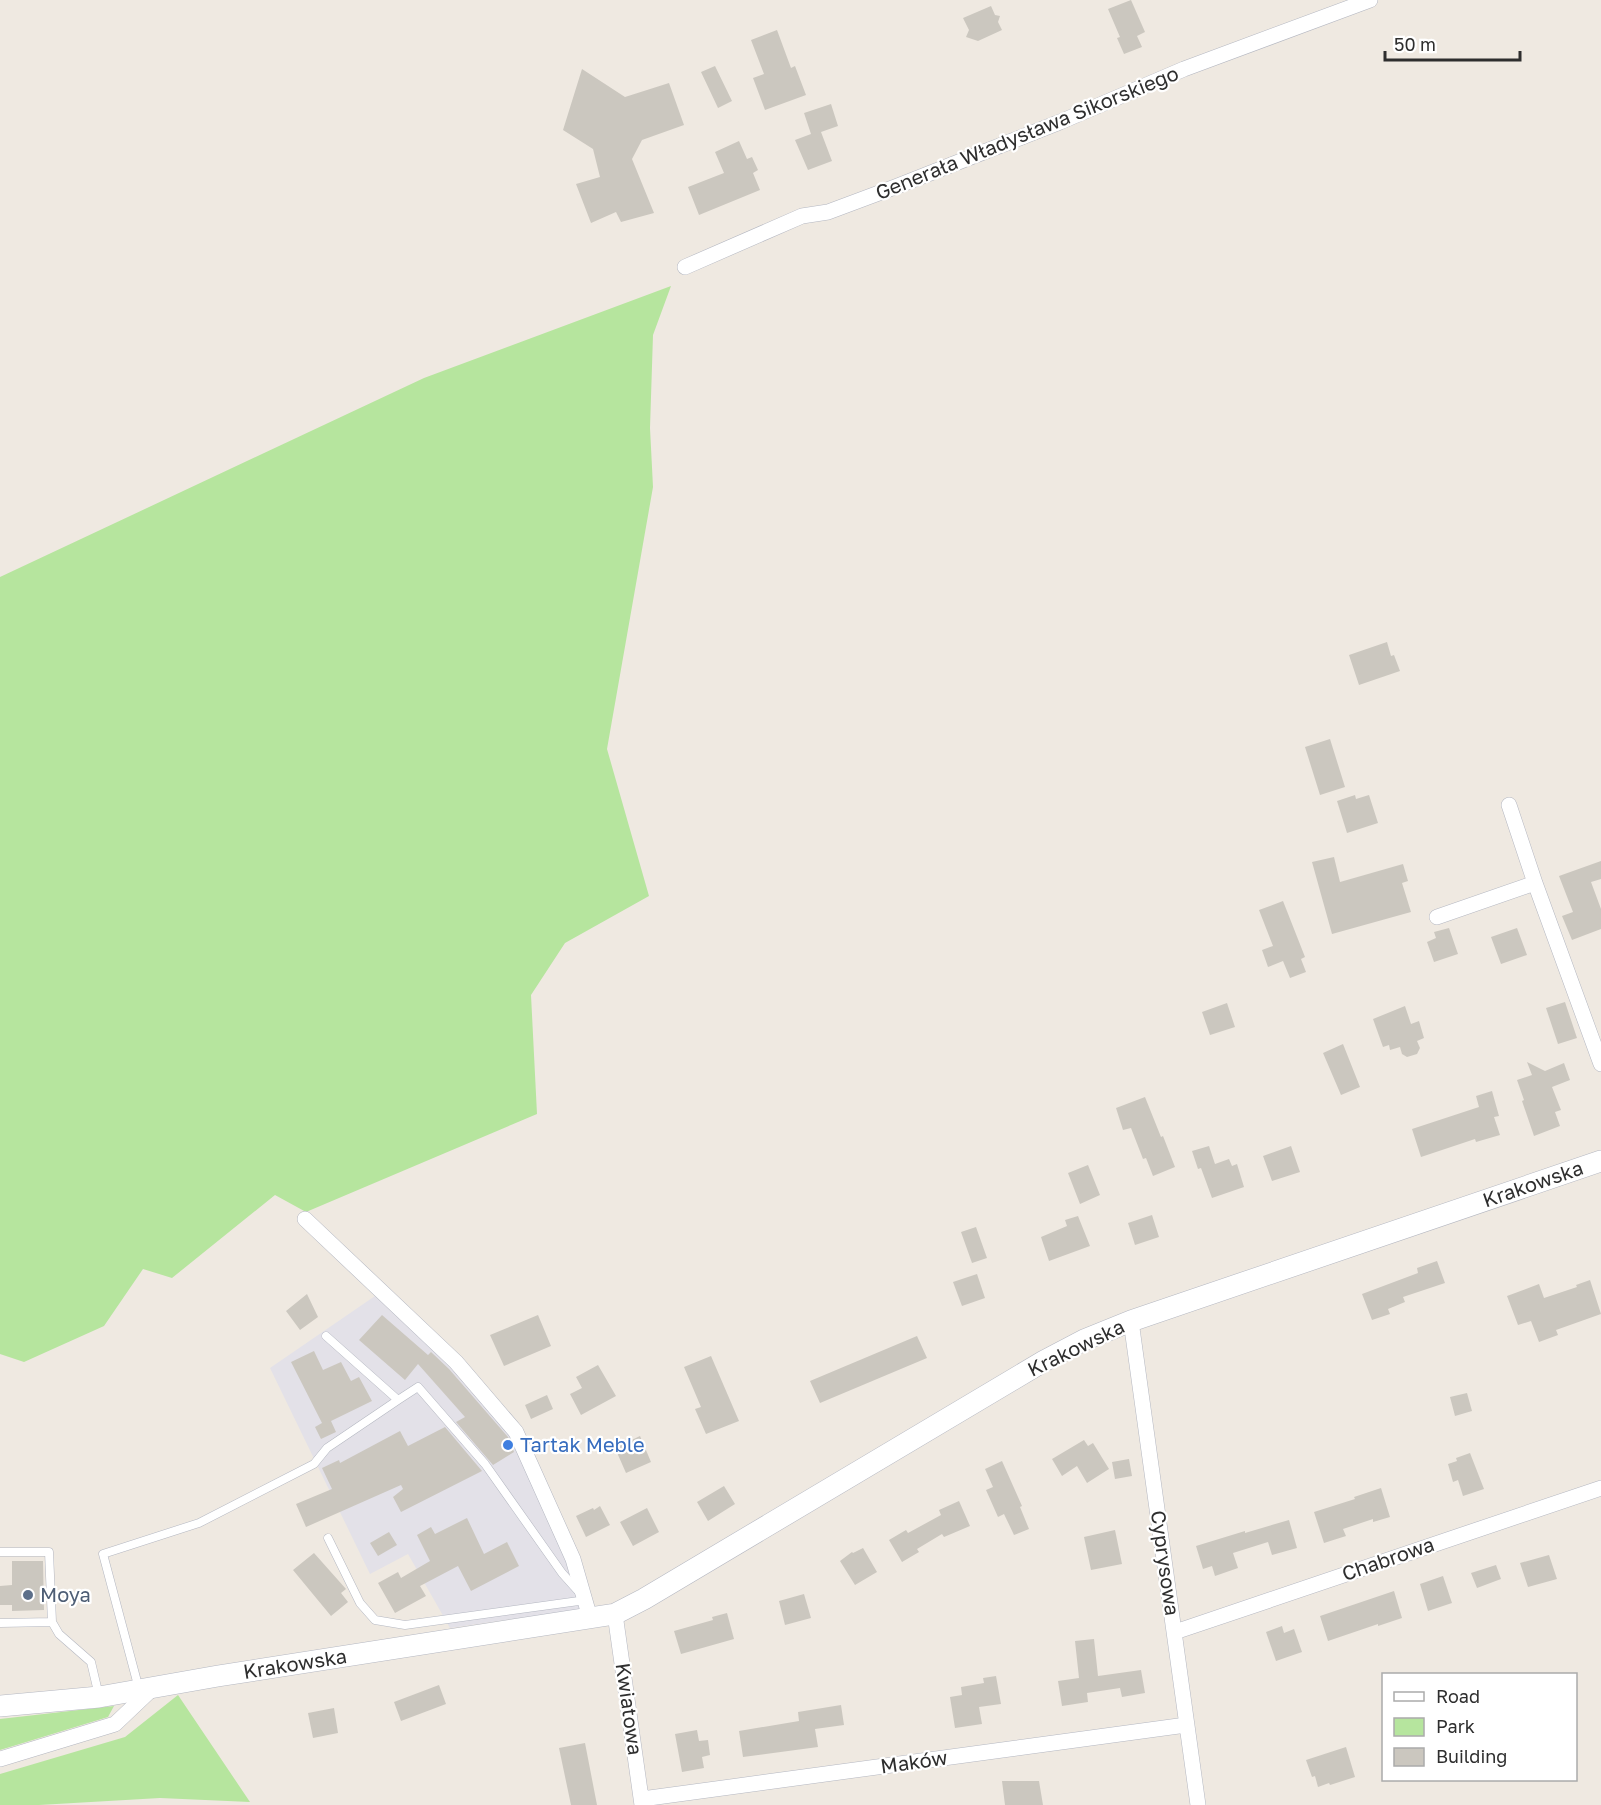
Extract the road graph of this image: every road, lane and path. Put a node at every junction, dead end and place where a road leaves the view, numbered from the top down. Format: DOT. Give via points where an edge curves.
graph roads {
  1 [pos="1370,0"];
  2 [pos="686,267"];
  3 [pos="1509,805"];
  4 [pos="1535,883"];
  5 [pos="1437,917"];
  6 [pos="1601,1064"];
  7 [pos="1601,1161"];
  8 [pos="305,1219"];
  9 [pos="1131,1321"];
  10 [pos="326,1336"];
  11 [pos="398,1400"];
  12 [pos="1601,1488"];
  13 [pos="328,1538"];
  14 [pos="0,1552"];
  15 [pos="588,1609"];
  16 [pos="615,1614"];
  17 [pos="52,1622"];
  18 [pos="0,1623"];
  19 [pos="1175,1632"];
  20 [pos="147,1689"];
  21 [pos="99,1697"];
  22 [pos="0,1706"];
  23 [pos="1186,1725"];
  24 [pos="0,1759"];
  25 [pos="642,1802"];
  26 [pos="1197,1805"];
  1 -- 2 [label="street, Generała Władysława Sikorskiego" via="1184,69 895,188 828,212 802,216"];
  3 -- 4 [label="street"];
  4 -- 5 [label="street"];
  4 -- 6 [label="street"];
  7 -- 9 [label="street, Krakowska"];
  8 -- 15 [label="street" via="456,1362 516,1432 573,1559"];
  9 -- 16 [label="street, Krakowska" via="1044,1361"];
  9 -- 19 [label="street, Cyprysowa"];
  10 -- 11 [label="lane"];
  11 -- 15 [label="lane" via="418,1387 485,1464"];
  11 -- 20 [label="lane" via="327,1448 314,1464 199,1523 103,1554"];
  12 -- 19 [label="street, Chabrowa"];
  13 -- 15 [label="lane" via="360,1604 375,1620 405,1625"];
  14 -- 17 [label="lane" via="50,1552"];
  15 -- 16 [label="street, Krakowska"];
  15 -- 20 [label="street, Krakowska"];
  16 -- 25 [label="street, Kwiatowa"];
  17 -- 18 [label="lane"];
  17 -- 21 [label="lane" via="59,1634 91,1662"];
  19 -- 23 [label="street, Cyprysowa"];
  20 -- 21 [label="street, Krakowska"];
  20 -- 24 [label="street" via="115,1724"];
  21 -- 22 [label="street, Krakowska"];
  23 -- 25 [label="street, Maków"];
  23 -- 26 [label="street, Cyprysowa"];
}
